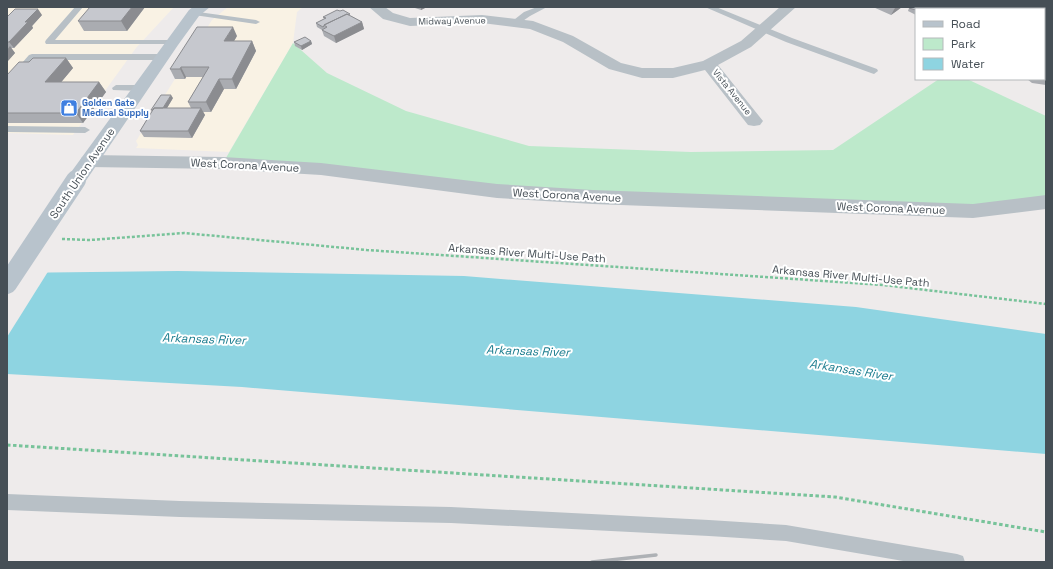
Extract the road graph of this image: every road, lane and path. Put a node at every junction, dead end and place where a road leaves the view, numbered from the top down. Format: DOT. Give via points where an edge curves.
graph roads {
  1 [pos="79,7"];
  2 [pos="376,7"];
  3 [pos="543,7"];
  4 [pos="709,7"];
  5 [pos="789,7"];
  6 [pos="941,7"];
  7 [pos="945,8"];
  8 [pos="198,10"];
  9 [pos="256,22"];
  10 [pos="514,23"];
  11 [pos="763,29"];
  12 [pos="172,42"];
  13 [pos="162,57"];
  14 [pos="709,64"];
  15 [pos="874,71"];
  16 [pos="7,86"];
  17 [pos="116,88"];
  18 [pos="141,88"];
  19 [pos="754,121"];
  20 [pos="7,129"];
  21 [pos="85,130"];
  22 [pos="89,161"];
  23 [pos="1046,202"];
  24 [pos="60,239"];
  25 [pos="7,284"];
  26 [pos="1046,305"];
  27 [pos="7,445"];
  28 [pos="7,502"];
  29 [pos="1046,532"];
  30 [pos="957,562"];
  1 -- 12 [label="lane" via="49,42"];
  2 -- 10 [label="street, Midway Avenue" via="388,16 410,22 482,19"];
  3 -- 10 [label="lane"];
  4 -- 11 [label="lane"];
  5 -- 11 [label="street, Midway Avenue"];
  6 -- 7 [label="lane"];
  8 -- 9 [label="lane"];
  8 -- 12 [label="street, South Union Avenue"];
  10 -- 14 [label="street, Midway Avenue" via="533,25 568,38 615,66 642,73 673,73"];
  11 -- 14 [label="street, Midway Avenue" via="746,44"];
  11 -- 15 [label="lane"];
  12 -- 13 [label="street, South Union Avenue"];
  13 -- 16 [label="lane" via="32,57"];
  13 -- 18 [label="street, South Union Avenue"];
  14 -- 19 [label="street, Vista Avenue"];
  17 -- 18 [label="lane"];
  18 -- 22 [label="street, South Union Avenue"];
  20 -- 21 [label="lane"];
  22 -- 23 [label="street, West Corona Avenue" via="321,169 497,191 593,197 973,211"];
  22 -- 25 [label="street, South Union Avenue, bridge"];
  24 -- 26 [label="path, Arkansas River Multi-Use Path" via="90,240 184,233 367,250 883,285"];
  27 -- 29 [label="path" via="835,497"];
  28 -- 30 [label="lane" via="452,515 709,528 786,533"];
}
